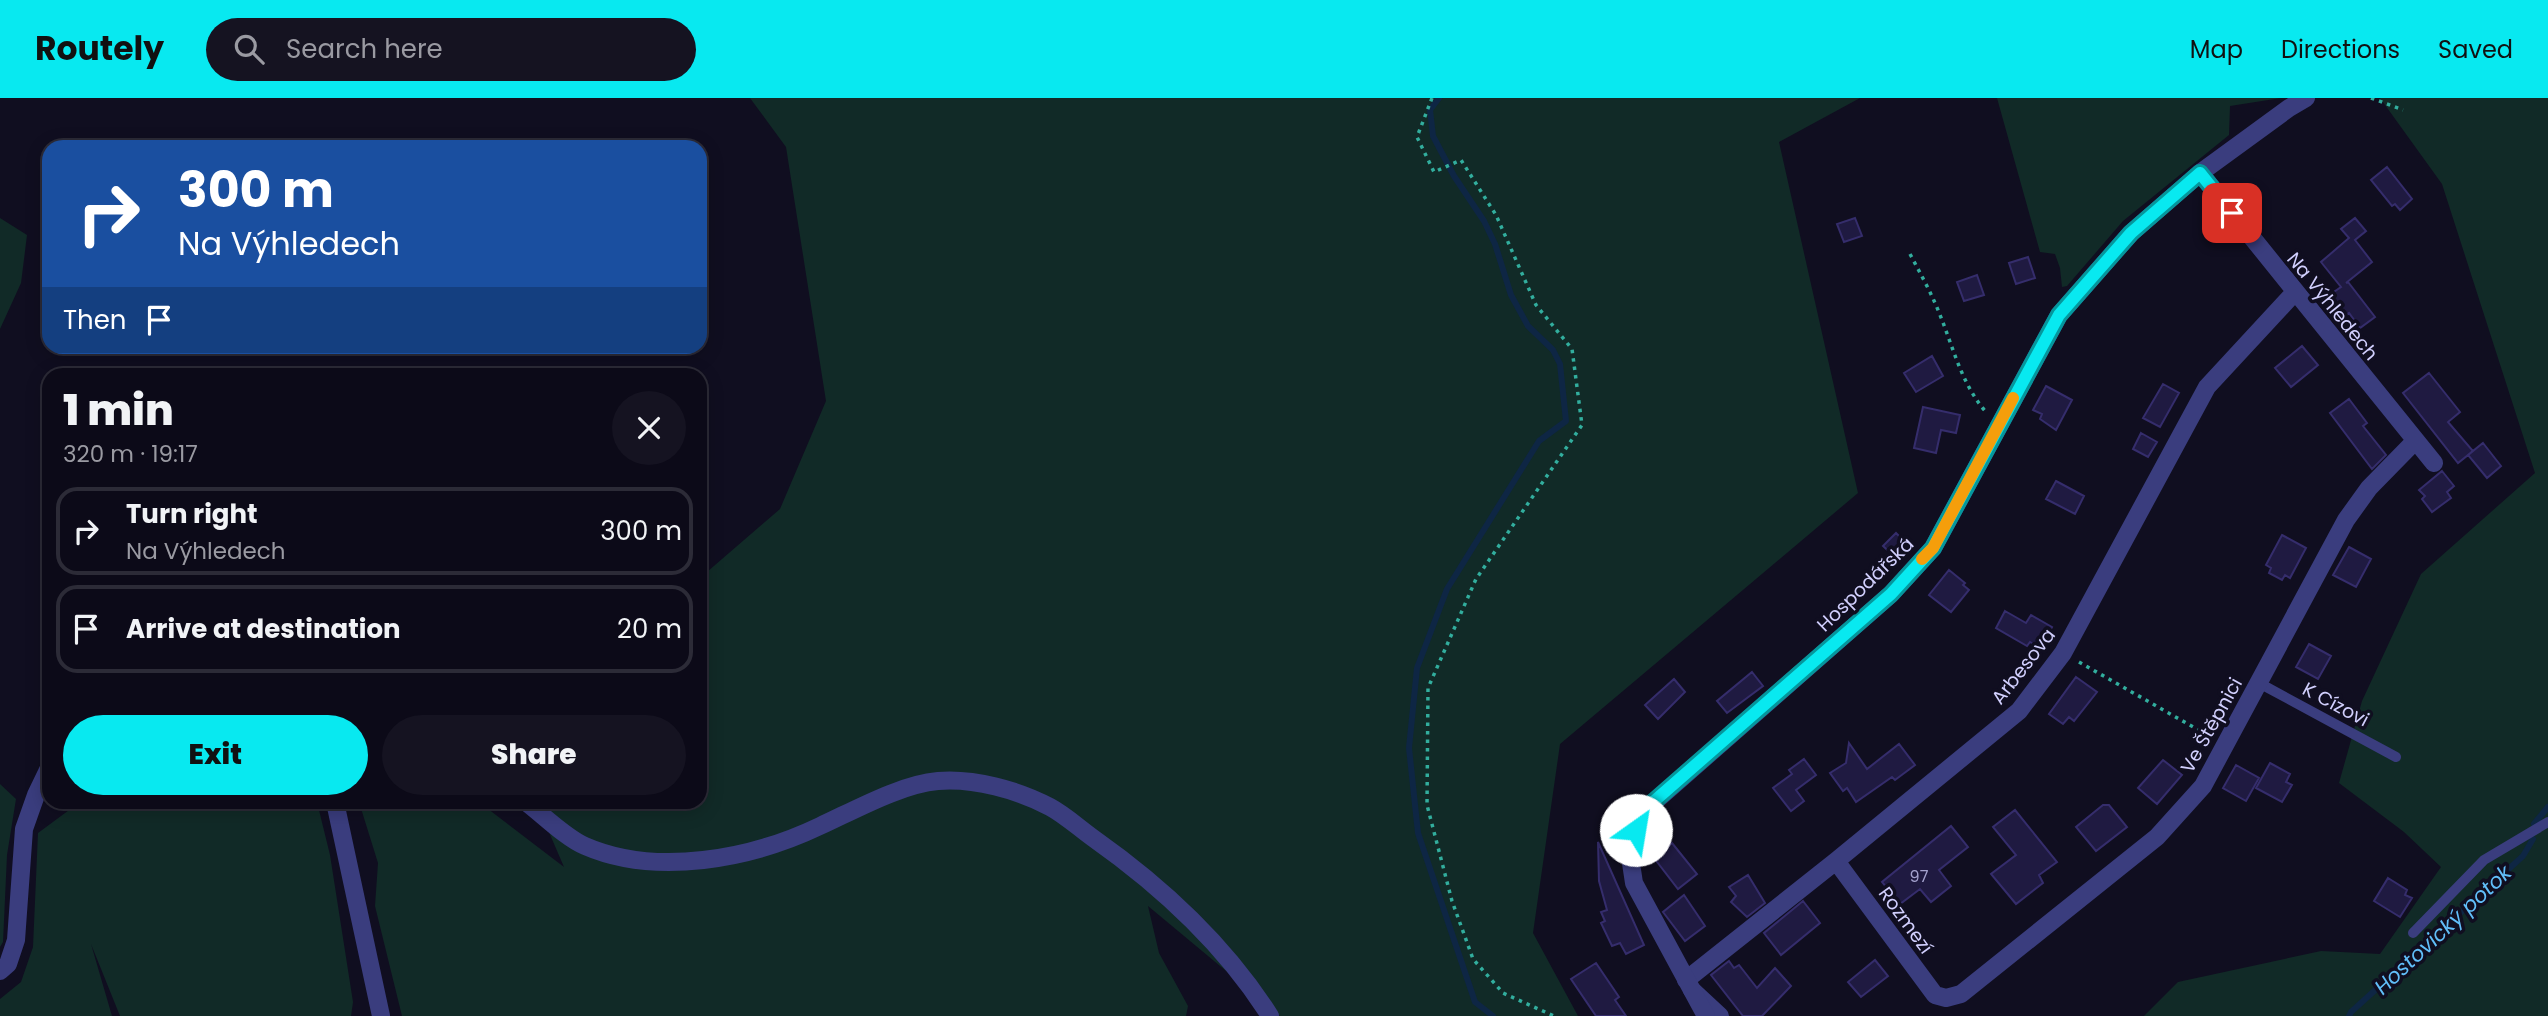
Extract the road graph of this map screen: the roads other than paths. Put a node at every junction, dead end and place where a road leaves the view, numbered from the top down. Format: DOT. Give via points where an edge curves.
graph roads {
  1 [pos="2306,98"];
  2 [pos="2200,173"];
  3 [pos="2295,292"];
  4 [pos="2415,441"];
  5 [pos="2434,463"];
  6 [pos="2259,683"];
  7 [pos="2396,757"];
  8 [pos="42,783"];
  9 [pos="336,809"];
  10 [pos="535,809"];
  11 [pos="2548,822"];
  12 [pos="1836,861"];
  13 [pos="2413,933"];
  14 [pos="0,971"];
  15 [pos="1688,984"];
  16 [pos="1946,998"];
  17 [pos="381,1016"];
  18 [pos="1270,1016"];
  19 [pos="1706,1016"];
  20 [pos="1720,1016"];
  1 -- 2 [label="street, Hospodářská"];
  2 -- 3 [label="street, Na Výhledech"];
  2 -- 15 [label="street, Hospodářská" via="2131,233 2059,315 1933,548 1891,594 1644,810 1629,850 1634,883"];
  3 -- 4 [label="street, Na Výhledech"];
  3 -- 12 [label="street, Arbesova" via="2207,387 2063,653 2019,711"];
  4 -- 5 [label="street, Na Výhledech"];
  4 -- 6 [label="street, Ve Štěpnici" via="2369,488 2346,520"];
  6 -- 7 [label="lane, K Cízovi"];
  6 -- 16 [label="street, Ve Štěpnici" via="2203,786 2157,837 1961,994"];
  8 -- 14 [label="street" via="24,829 16,940 8,964"];
  9 -- 17 [label="street"];
  10 -- 18 [label="street" via="582,846 622,860 676,864 799,836 885,795 937,781 997,786 1050,807 1139,870 1252,986"];
  11 -- 13 [label="lane" via="2484,860"];
  12 -- 15 [label="street, Arbesova"];
  12 -- 16 [label="street, Rozmezí" via="1935,995"];
  15 -- 19 [label="street, Hospodářská"];
  15 -- 20 [label="street"];
}
